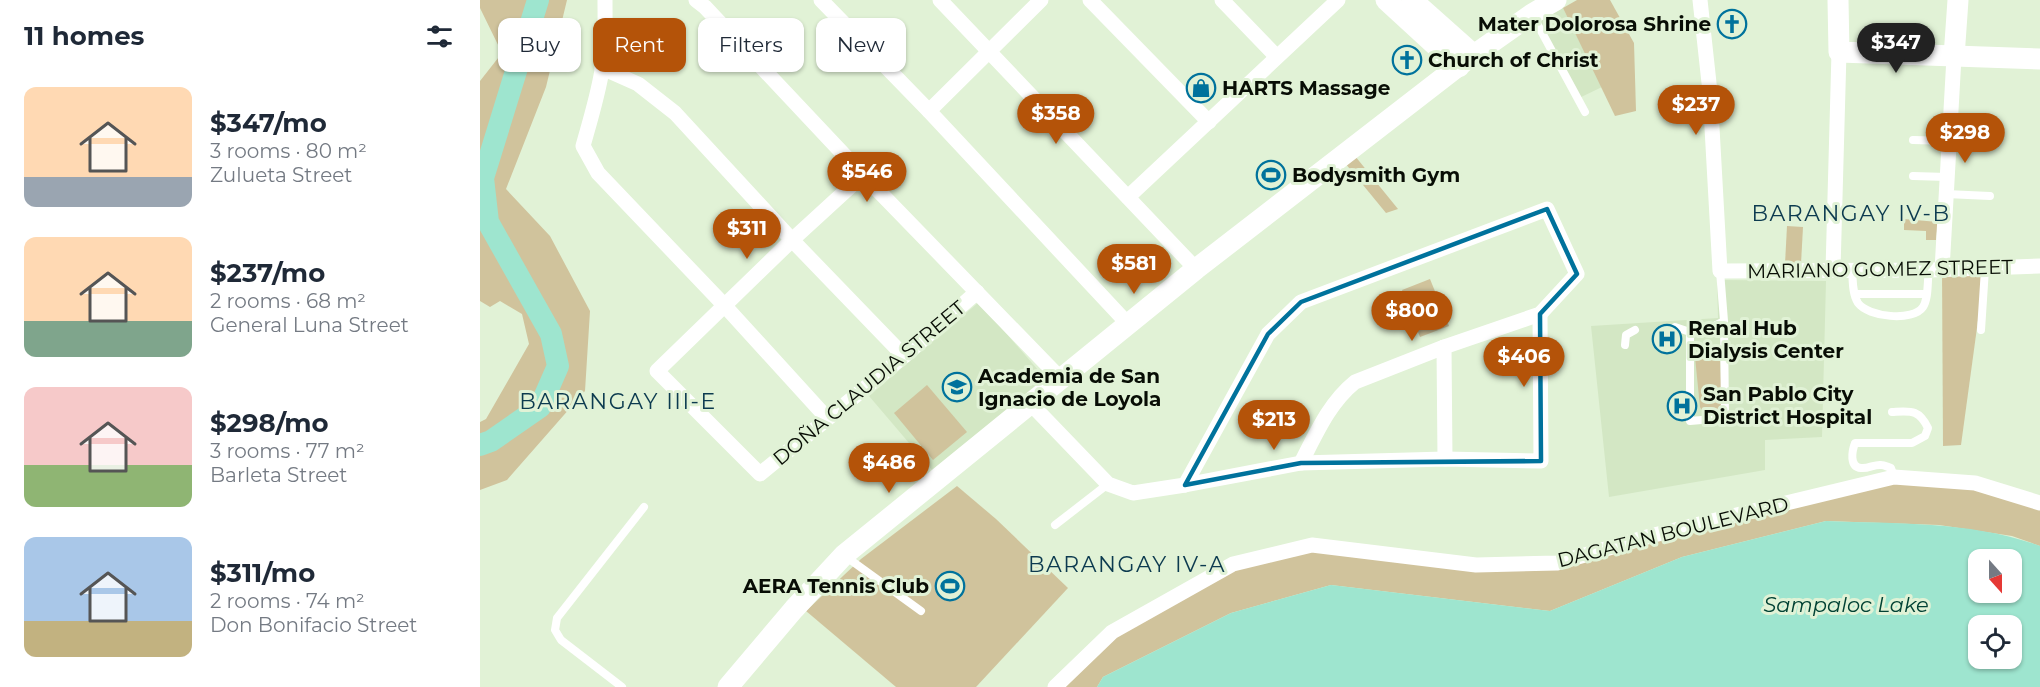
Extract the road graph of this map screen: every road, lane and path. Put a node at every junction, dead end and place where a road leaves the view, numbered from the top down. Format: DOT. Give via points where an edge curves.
graph roads {
  1 [pos="605,0"];
  2 [pos="696,0"];
  3 [pos="821,0"];
  4 [pos="940,0"];
  5 [pos="1041,0"];
  6 [pos="1090,0"];
  7 [pos="1222,0"];
  8 [pos="1338,0"];
  9 [pos="1386,0"];
  10 [pos="1412,0"];
  11 [pos="1556,0"];
  12 [pos="1700,0"];
  13 [pos="1838,0"];
  14 [pos="1958,0"];
  15 [pos="1532,14"];
  16 [pos="605,18"];
  17 [pos="989,52"];
  18 [pos="1839,52"];
  19 [pos="1276,57"];
  20 [pos="1954,57"];
  21 [pos="2040,59"];
  22 [pos="1467,61"];
  23 [pos="601,72"];
  24 [pos="611,72"];
  25 [pos="929,111"];
  26 [pos="1585,112"];
  27 [pos="1209,122"];
  28 [pos="1913,140"];
  29 [pos="1949,141"];
  30 [pos="863,175"];
  31 [pos="1913,176"];
  32 [pos="1947,177"];
  33 [pos="1946,194"];
  34 [pos="1990,196"];
  35 [pos="1128,197"];
  36 [pos="792,240"];
  37 [pos="2040,266"];
  38 [pos="1196,269"];
  39 [pos="1985,269"];
  40 [pos="1833,270"];
  41 [pos="1852,270"];
  42 [pos="1935,270"];
  43 [pos="1720,271"];
  44 [pos="977,292"];
  45 [pos="1855,294"];
  46 [pos="1926,294"];
  47 [pos="724,305"];
  48 [pos="1540,314"];
  49 [pos="1724,321"];
  50 [pos="1128,324"];
  51 [pos="1675,327"];
  52 [pos="1635,330"];
  53 [pos="1981,330"];
  54 [pos="1690,332"];
  55 [pos="1625,345"];
  56 [pos="1444,347"];
  57 [pos="904,356"];
  58 [pos="1061,378"];
  59 [pos="1030,404"];
  60 [pos="1892,412"];
  61 [pos="827,418"];
  62 [pos="1444,459"];
  63 [pos="1301,463"];
  64 [pos="1894,477"];
  65 [pos="1108,484"];
  66 [pos="1185,485"];
  67 [pos="2040,502"];
  68 [pos="644,507"];
  69 [pos="1055,525"];
  70 [pos="844,555"];
  71 [pos="921,611"];
  72 [pos="622,687"];
  73 [pos="728,687"];
  74 [pos="1055,687"];
  1 -- 16 [label="street"];
  2 -- 30 [label="street"];
  3 -- 25 [label="street"];
  4 -- 17 [label="street"];
  5 -- 17 [label="street"];
  6 -- 27 [label="street"];
  7 -- 19 [label="street"];
  8 -- 19 [label="street"];
  9 -- 22 [label="main road"];
  10 -- 22 [label="main road"];
  11 -- 15 [label="main road"];
  12 -- 43 [label="street" via="1710,92"];
  13 -- 18 [label="main road"];
  14 -- 20 [label="main road"];
  15 -- 22 [label="main road"];
  15 -- 26 [label="lane"];
  17 -- 25 [label="street"];
  17 -- 35 [label="street"];
  18 -- 20 [label="main road"];
  18 -- 40 [label="street"];
  19 -- 27 [label="street"];
  20 -- 21 [label="main road"];
  20 -- 29 [label="street"];
  22 -- 38 [label="main road"];
  23 -- 47 [label="street" via="583,146 598,173"];
  24 -- 36 [label="street" via="638,84 675,113"];
  25 -- 50 [label="street"];
  27 -- 35 [label="street"];
  28 -- 29 [label="lane"];
  29 -- 32 [label="street"];
  30 -- 36 [label="street"];
  30 -- 44 [label="street"];
  31 -- 32 [label="lane"];
  32 -- 33 [label="street"];
  33 -- 34 [label="lane"];
  33 -- 42 [label="street"];
  35 -- 38 [label="street"];
  36 -- 47 [label="street"];
  36 -- 57 [label="street"];
  37 -- 39 [label="street, MARIANO GOMEZ STREET"];
  38 -- 50 [label="main road"];
  39 -- 42 [label="street, MARIANO GOMEZ STREET"];
  39 -- 53 [label="lane"];
  40 -- 41 [label="street, MARIANO GOMEZ STREET"];
  40 -- 43 [label="street, MARIANO GOMEZ STREET"];
  41 -- 42 [label="street, MARIANO GOMEZ STREET"];
  41 -- 45 [label="lane"];
  42 -- 46 [label="lane"];
  43 -- 49 [label="lane"];
  44 -- 57 [label="street, DOÑA CLAUDIA STREET"];
  44 -- 58 [label="street"];
  45 -- 46 [label="lane"];
  45 -- 46 [label="lane" via="1857,302 1868,312 1884,316 1920,311"];
  47 -- 61 [label="street"];
  47 -- 61 [label="street, DOÑA CLAUDIA STREET" via="657,371 760,474"];
  48 -- 56 [label="street"];
  48 -- 62 [label="street" via="1541,461"];
  48 -- 66 [label="street" via="1577,274 1547,209 1301,302 1268,333"];
  49 -- 54 [label="lane" via="1706,330"];
  49 -- 54 [label="lane" via="1725,418 1690,421"];
  50 -- 58 [label="main road"];
  51 -- 54 [label="lane"];
  52 -- 55 [label="lane" via="1626,335"];
  56 -- 62 [label="street"];
  56 -- 63 [label="street" via="1355,382 1331,406"];
  57 -- 61 [label="street, DOÑA CLAUDIA STREET"];
  58 -- 59 [label="main road"];
  59 -- 65 [label="street"];
  59 -- 70 [label="main road"];
  60 -- 64 [label="lane" via="1913,411 1923,418 1928,428 1925,436 1912,443 1855,443 1852,460 1862,468 1891,468"];
  62 -- 63 [label="street"];
  63 -- 66 [label="street"];
  64 -- 67 [label="street, DAGATAN BOULEVARD" via="1975,483"];
  64 -- 74 [label="street, DAGATAN BOULEVARD" via="1557,562 1476,565 1312,545 1233,564 1112,632"];
  65 -- 66 [label="street" via="1133,493"];
  65 -- 69 [label="lane"];
  68 -- 72 [label="lane" via="556,618 555,630 561,640"];
  70 -- 71 [label="lane"];
  70 -- 73 [label="main road"];
}
